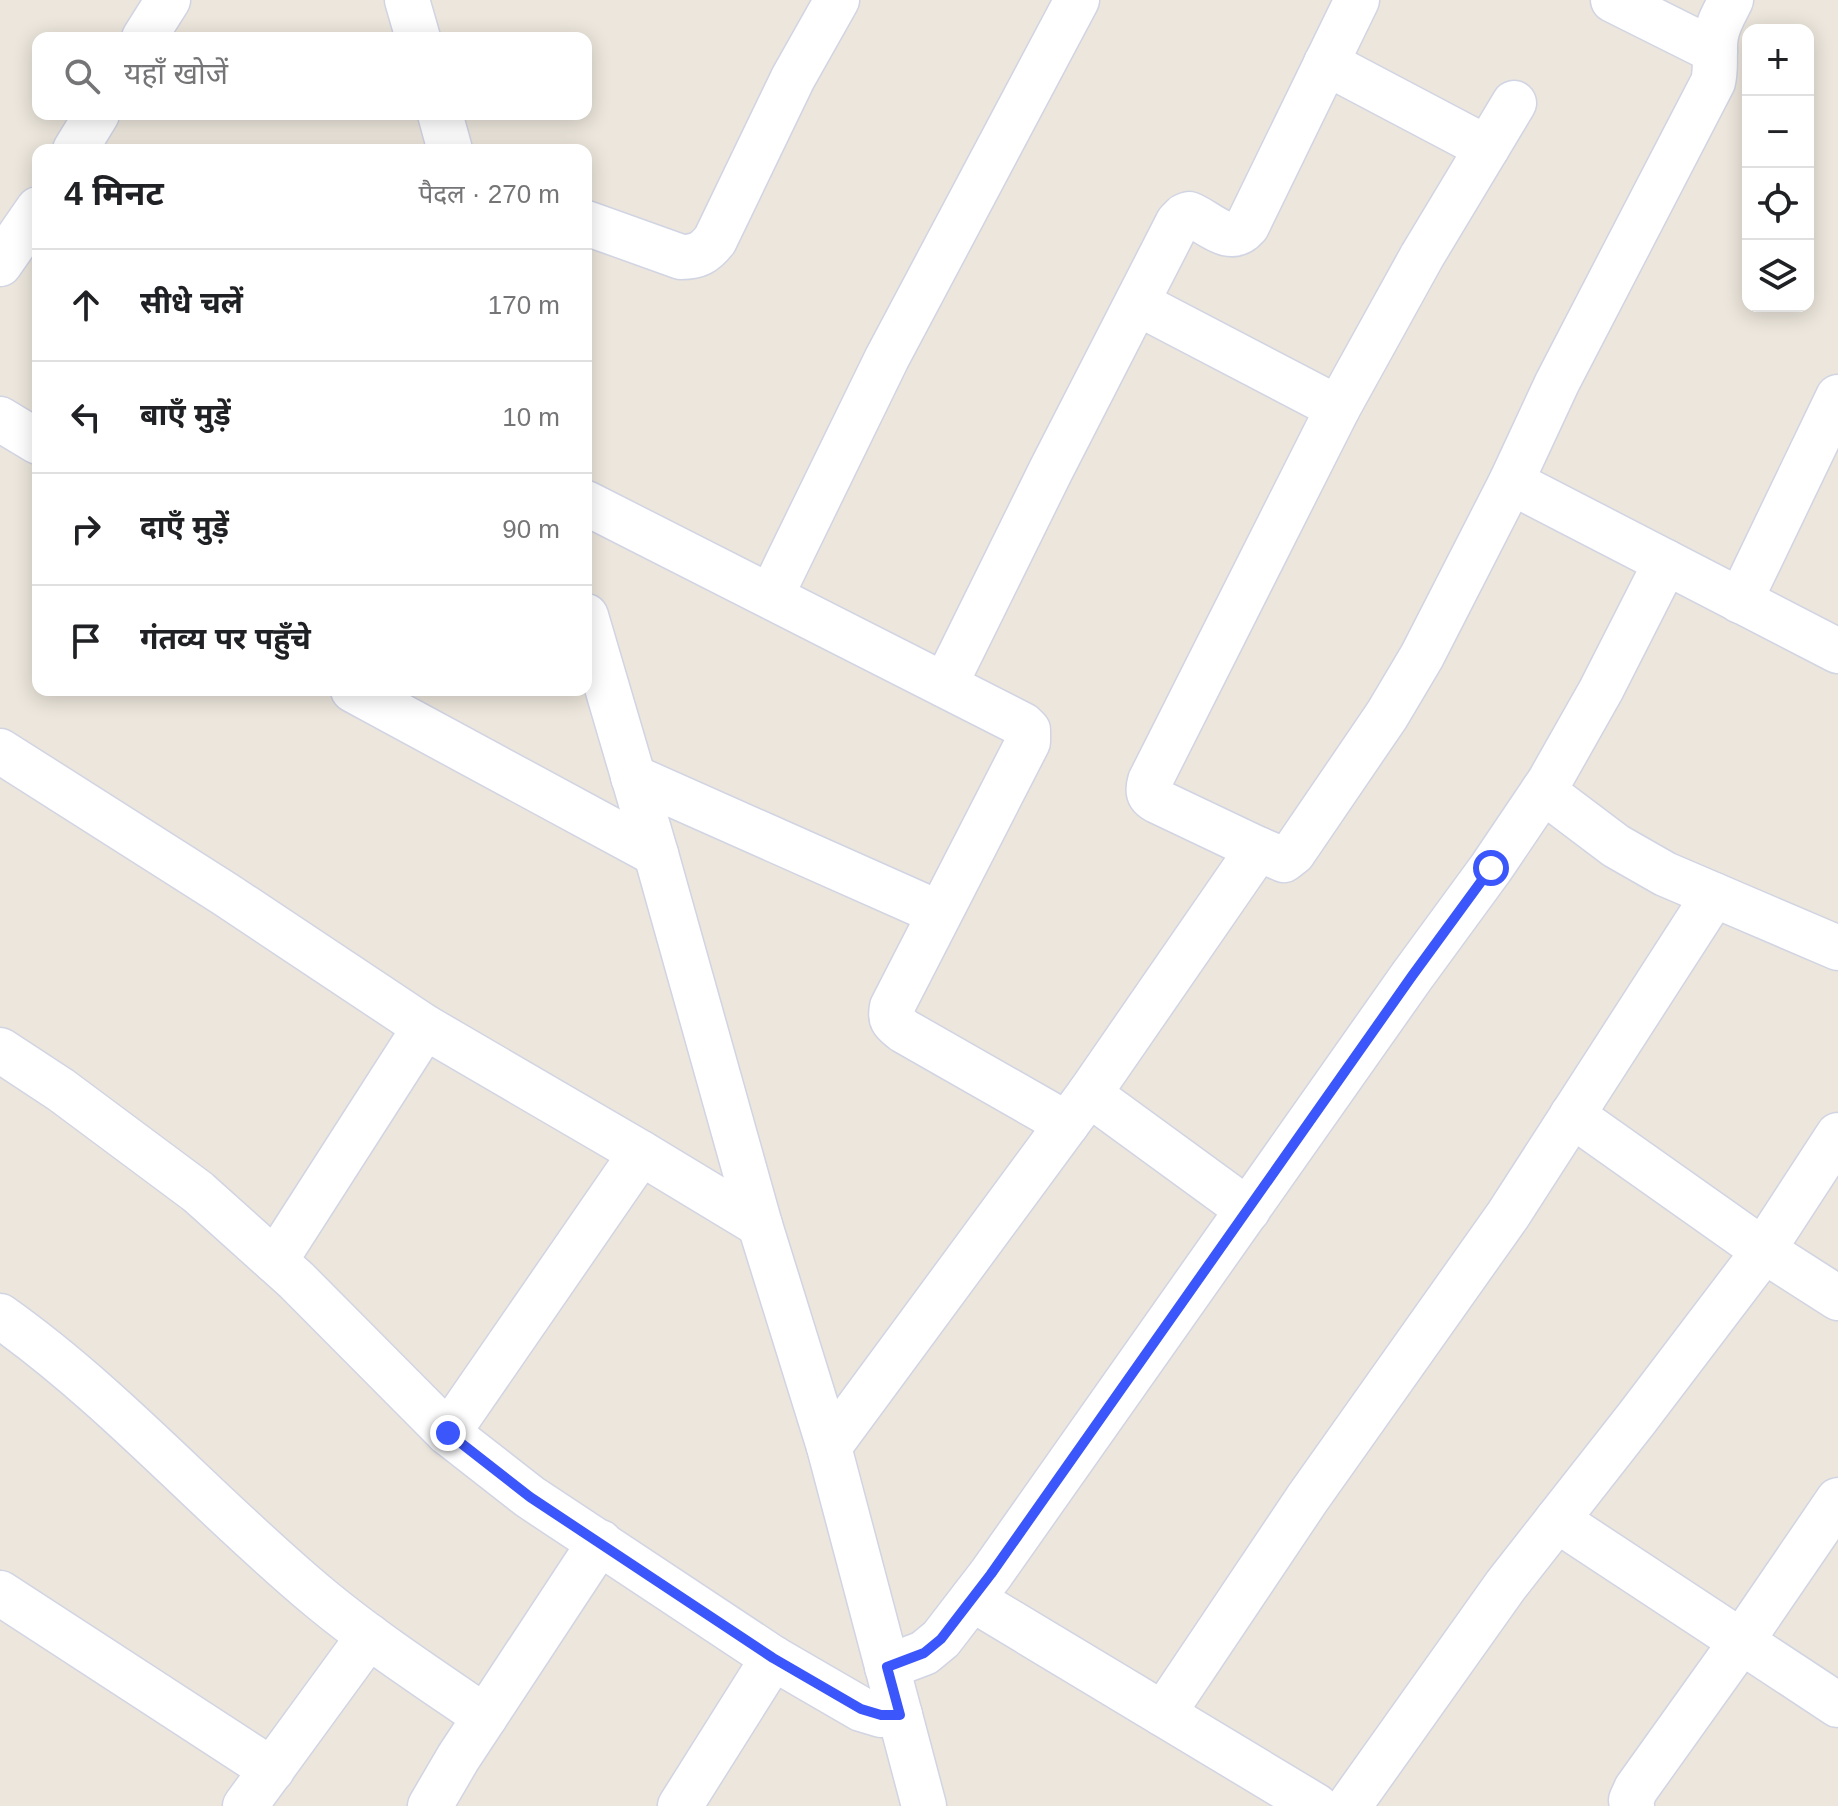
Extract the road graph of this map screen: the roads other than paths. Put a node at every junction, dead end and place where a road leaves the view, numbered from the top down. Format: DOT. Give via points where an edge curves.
graph roads {
  1 [pos="168,0"];
  2 [pos="407,0"];
  3 [pos="1077,0"];
  4 [pos="1357,0"];
  5 [pos="1613,0"];
  6 [pos="1731,0"];
  7 [pos="826,3"];
  8 [pos="148,32"];
  9 [pos="416,32"];
  10 [pos="1715,51"];
  11 [pos="1326,63"];
  12 [pos="1514,103"];
  13 [pos="93,120"];
  14 [pos="442,120"];
  15 [pos="79,144"];
  16 [pos="448,144"];
  17 [pos="1487,148"];
  18 [pos="32,223"];
  19 [pos="592,225"];
  20 [pos="0,264"];
  21 [pos="1137,303"];
  22 [pos="1838,397"];
  23 [pos="1338,408"];
  24 [pos="0,419"];
  25 [pos="32,438"];
  26 [pos="1511,482"];
  27 [pos="592,506"];
  28 [pos="1666,562"];
  29 [pos="771,596"];
  30 [pos="1740,601"];
  31 [pos="592,637"];
  32 [pos="1838,651"];
  33 [pos="945,685"];
  34 [pos="364,696"];
  35 [pos="0,751"];
  36 [pos="633,777"];
  37 [pos="1543,791"];
  38 [pos="1258,849"];
  39 [pos="656,854"];
  40 [pos="1714,895"];
  41 [pos="939,913"];
  42 [pos="1838,948"];
  43 [pos="425,1027"];
  44 [pos="0,1050"];
  45 [pos="1078,1109"];
  46 [pos="1572,1115"];
  47 [pos="1838,1135"];
  48 [pos="641,1153"];
  49 [pos="1248,1210"];
  50 [pos="760,1225"];
  51 [pos="1763,1250"];
  52 [pos="275,1261"];
  53 [pos="1838,1298"];
  54 [pos="0,1316"];
  55 [pos="448,1433"];
  56 [pos="829,1447"];
  57 [pos="1838,1500"];
  58 [pos="1557,1520"];
  59 [pos="600,1542"];
  60 [pos="0,1593"];
  61 [pos="972,1599"];
  62 [pos="369,1636"];
  63 [pos="1741,1642"];
  64 [pos="773,1658"];
  65 [pos="887,1667"];
  66 [pos="1838,1705"];
  67 [pos="1163,1714"];
  68 [pos="900,1715"];
  69 [pos="485,1717"];
  70 [pos="272,1770"];
  71 [pos="245,1806"];
  72 [pos="430,1806"];
  73 [pos="680,1806"];
  74 [pos="924,1806"];
  75 [pos="1316,1806"];
  76 [pos="1349,1806"];
  77 [pos="1632,1806"];
  1 -- 8 [label="street"];
  2 -- 9 [label="street"];
  3 -- 29 [label="street" via="887,358"];
  4 -- 11 [label="street"];
  5 -- 10 [label="street"];
  6 -- 10 [label="street" via="1719,24"];
  7 -- 19 [label="street" via="706,251 681,257"];
  10 -- 26 [label="street" via="1713,82"];
  11 -- 17 [label="street"];
  11 -- 21 [label="street" via="1247,226 1233,235 1196,216 1184,216"];
  12 -- 17 [label="street"];
  13 -- 15 [label="street"];
  14 -- 16 [label="street"];
  17 -- 23 [label="street"];
  18 -- 20 [label="street"];
  21 -- 23 [label="street"];
  21 -- 33 [label="street"];
  22 -- 30 [label="street"];
  23 -- 38 [label="street" via="1148,790 1157,801"];
  24 -- 25 [label="street"];
  26 -- 28 [label="street"];
  26 -- 38 [label="street" via="1422,656 1293,853 1284,860"];
  27 -- 29 [label="street"];
  28 -- 30 [label="street"];
  28 -- 37 [label="street"];
  29 -- 33 [label="street"];
  30 -- 32 [label="street"];
  31 -- 36 [label="street"];
  33 -- 41 [label="street" via="1023,725 1029,735"];
  34 -- 39 [label="street"];
  35 -- 43 [label="street"];
  36 -- 39 [label="street"];
  36 -- 41 [label="street"];
  37 -- 40 [label="street" via="1616,846"];
  37 -- 49 [label="street"];
  38 -- 45 [label="street"];
  39 -- 50 [label="street"];
  40 -- 42 [label="street"];
  40 -- 46 [label="street"];
  41 -- 45 [label="street" via="892,1007 894,1023"];
  43 -- 48 [label="street"];
  43 -- 52 [label="street"];
  44 -- 52 [label="street" via="140,1147"];
  45 -- 49 [label="street"];
  45 -- 56 [label="street"];
  46 -- 51 [label="street"];
  46 -- 67 [label="street"];
  47 -- 51 [label="street"];
  48 -- 50 [label="street"];
  48 -- 55 [label="street"];
  49 -- 61 [label="street"];
  50 -- 56 [label="street"];
  51 -- 53 [label="street"];
  51 -- 58 [label="street"];
  52 -- 55 [label="street"];
  54 -- 62 [label="street"];
  55 -- 59 [label="street" via="530,1497"];
  56 -- 65 [label="street"];
  57 -- 63 [label="street"];
  58 -- 63 [label="street"];
  58 -- 76 [label="street"];
  59 -- 64 [label="street"];
  59 -- 69 [label="street"];
  60 -- 70 [label="street"];
  61 -- 65 [label="street" via="924,1653"];
  61 -- 67 [label="street"];
  62 -- 69 [label="street"];
  62 -- 70 [label="street"];
  63 -- 66 [label="street"];
  63 -- 77 [label="street" via="1636,1789"];
  64 -- 68 [label="street" via="861,1709"];
  64 -- 73 [label="street"];
  65 -- 68 [label="street"];
  67 -- 75 [label="street"];
  68 -- 74 [label="street"];
  69 -- 72 [label="street"];
  70 -- 71 [label="street"];
}
